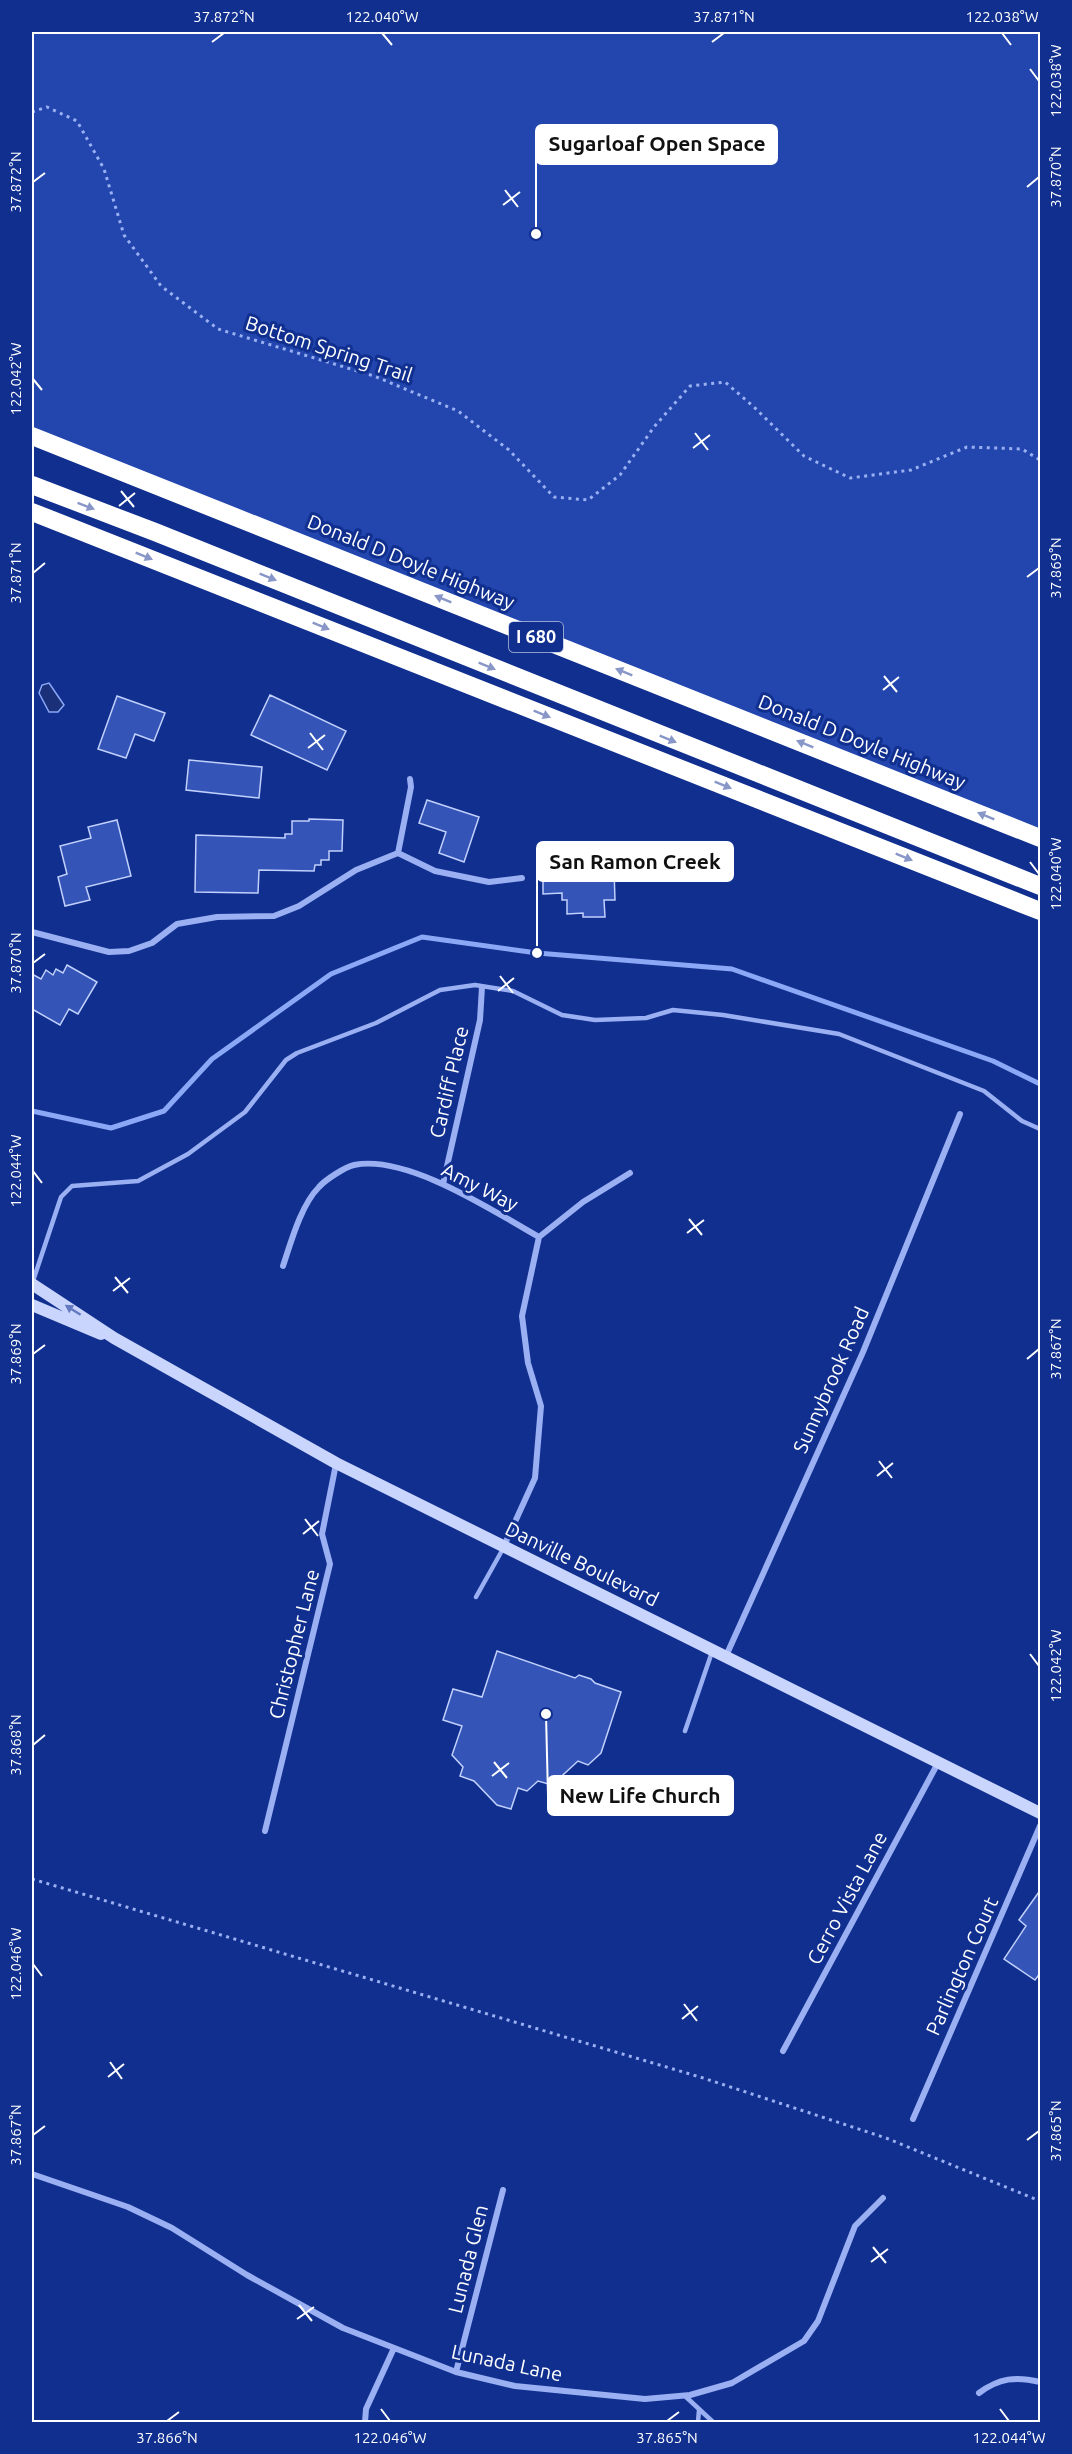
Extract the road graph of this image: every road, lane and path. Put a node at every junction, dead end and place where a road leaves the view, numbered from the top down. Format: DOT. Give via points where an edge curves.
graph roads {
  1 [pos="32,112"];
  2 [pos="32,436"];
  3 [pos="1041,460"];
  4 [pos="32,485"];
  5 [pos="32,512"];
  6 [pos="410,779"];
  7 [pos="1041,838"];
  8 [pos="398,853"];
  9 [pos="522,878"];
  10 [pos="1041,886"];
  11 [pos="1041,911"];
  12 [pos="32,932"];
  13 [pos="482,987"];
  14 [pos="960,1114"];
  15 [pos="1041,1129"];
  16 [pos="630,1173"];
  17 [pos="443,1184"];
  18 [pos="539,1236"];
  19 [pos="283,1266"];
  20 [pos="32,1284"];
  21 [pos="32,1305"];
  22 [pos="114,1338"];
  23 [pos="336,1463"];
  24 [pos="504,1547"];
  25 [pos="476,1597"];
  26 [pos="713,1650"];
  27 [pos="726,1656"];
  28 [pos="685,1731"];
  29 [pos="939,1761"];
  30 [pos="1041,1813"];
  31 [pos="1041,1826"];
  32 [pos="265,1831"];
  33 [pos="32,1879"];
  34 [pos="783,2051"];
  35 [pos="913,2119"];
  36 [pos="32,2174"];
  37 [pos="503,2190"];
  38 [pos="883,2198"];
  39 [pos="1041,2201"];
  40 [pos="394,2348"];
  41 [pos="456,2372"];
  42 [pos="1041,2382"];
  43 [pos="979,2393"];
  44 [pos="684,2395"];
  45 [pos="699,2410"];
  46 [pos="365,2422"];
  47 [pos="698,2422"];
  48 [pos="713,2422"];
  1 -- 3 [label="path, Bottom Spring Trail" via="48,107 77,121 104,169 124,236 161,286 218,329 374,376 458,411 509,450 554,497 588,500 620,475 690,386 725,382 804,456 850,478 911,470 967,447 1022,449"];
  7 -- 2 [label="highway, Donald D Doyle Highway / I 680, one-way"];
  4 -- 10 [label="highway, I 680, one-way"];
  5 -- 11 [label="highway, one-way"];
  6 -- 8 [label="street"];
  8 -- 9 [label="street" via="435,871 489,882"];
  8 -- 12 [label="street" via="356,870 299,906 274,916 217,917 177,924 152,943 129,951 109,952"];
  13 -- 15 [label="lane" via="513,991 562,1015 595,1020 646,1018 673,1010 839,1034 984,1091 1022,1121"];
  13 -- 17 [label="street, Cardiff Place" via="480,1020"];
  13 -- 20 [label="lane" via="440,990 376,1023 297,1053 286,1060 245,1112 188,1154 138,1181 72,1186 61,1197"];
  14 -- 27 [label="street, Sunnybrook Road" via="863,1352"];
  16 -- 18 [label="street"];
  17 -- 18 [label="street, Amy Way"];
  17 -- 19 [label="street, Amy Way" via="383,1165 352,1165 318,1187 298,1223"];
  18 -- 24 [label="street" via="522,1316 528,1363 541,1406 535,1478"];
  22 -- 20 [label="main road, Danville Boulevard, one-way"];
  21 -- 22 [label="main road, Danville Boulevard"];
  22 -- 23 [label="main road, Danville Boulevard"];
  23 -- 24 [label="main road, Danville Boulevard"];
  23 -- 32 [label="street, Christopher Lane" via="322,1534 330,1564"];
  24 -- 25 [label="lane"];
  24 -- 26 [label="main road, Danville Boulevard"];
  26 -- 27 [label="main road, Danville Boulevard"];
  26 -- 28 [label="lane"];
  27 -- 29 [label="main road, Danville Boulevard"];
  29 -- 30 [label="main road, Danville Boulevard"];
  29 -- 34 [label="street, Cerro Vista Lane"];
  31 -- 35 [label="street, Parlington Court"];
  33 -- 39 [label="path" via="700,2077 886,2138"];
  36 -- 40 [label="street, Lunada Lane" via="128,2207 172,2228 343,2328"];
  37 -- 41 [label="street, Lunada Glen"];
  38 -- 44 [label="street, Lunada Lane" via="855,2226 818,2321 804,2341 732,2383"];
  40 -- 41 [label="street, Lunada Lane"];
  40 -- 46 [label="street" via="366,2409"];
  41 -- 44 [label="street, Lunada Lane" via="515,2386 604,2397 645,2399"];
  42 -- 43 [label="street" via="1005,2378"];
  44 -- 45 [label="lane"];
  45 -- 47 [label="lane"];
  45 -- 48 [label="lane"];
}
